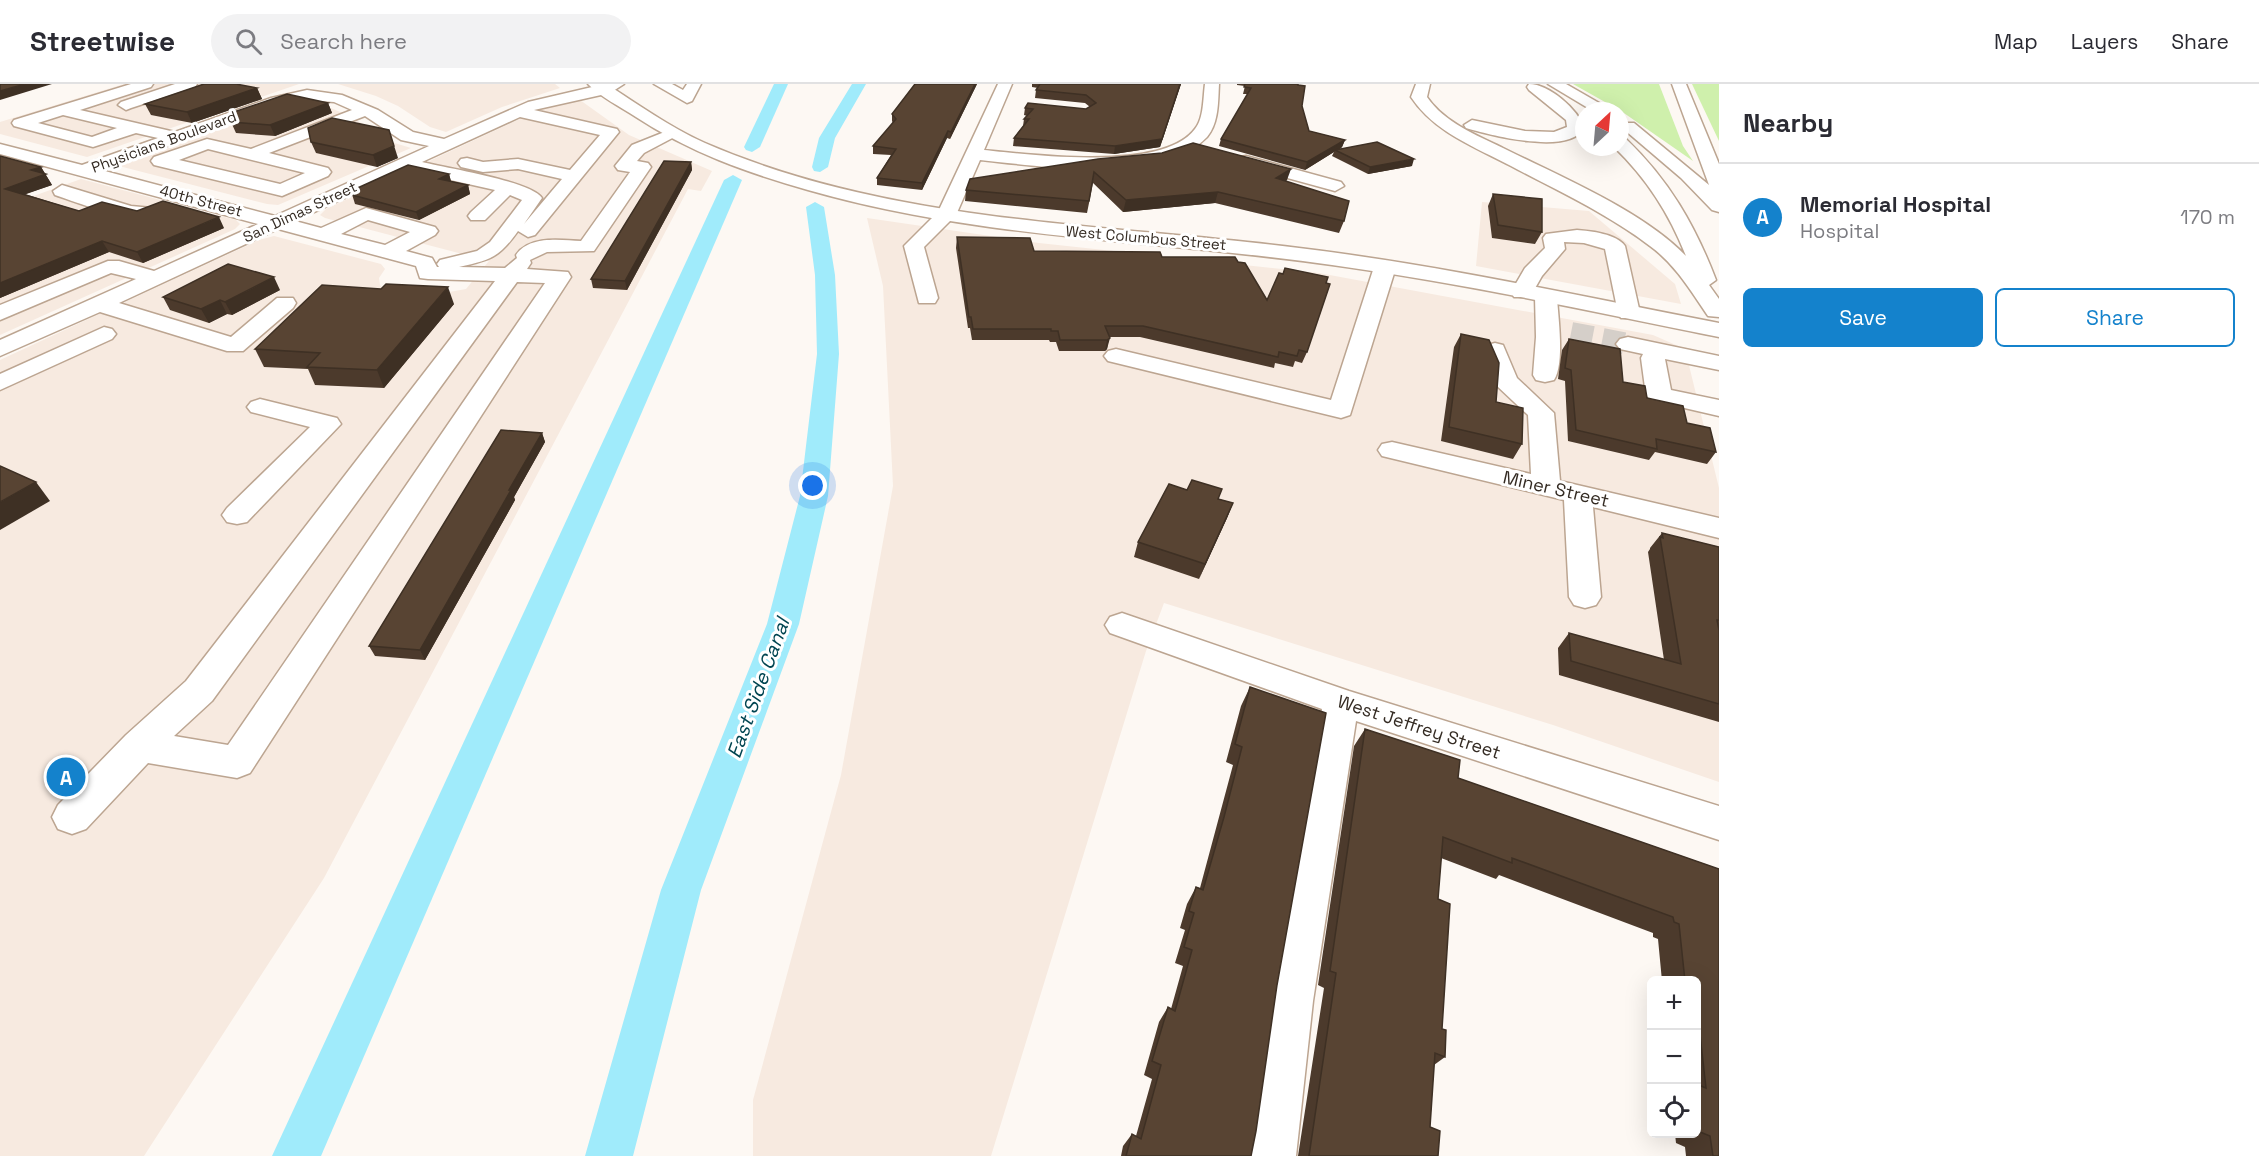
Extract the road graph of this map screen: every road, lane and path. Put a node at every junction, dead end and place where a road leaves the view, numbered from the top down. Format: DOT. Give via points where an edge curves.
graph roads {
  1 [pos="99,84"];
  2 [pos="146,84"];
  3 [pos="190,84"];
  4 [pos="661,84"];
  5 [pos="694,84"];
  6 [pos="1005,84"];
  7 [pos="1212,84"];
  8 [pos="1423,84"];
  9 [pos="1555,84"];
  10 [pos="1679,84"];
  11 [pos="1531,86"];
  12 [pos="609,90"];
  13 [pos="997,101"];
  14 [pos="1588,102"];
  15 [pos="1019,104"];
  16 [pos="62,110"];
  17 [pos="366,110"];
  18 [pos="1575,110"];
  19 [pos="11,111"];
  20 [pos="519,112"];
  21 [pos="1432,114"];
  22 [pos="90,117"];
  23 [pos="554,119"];
  24 [pos="1629,127"];
  25 [pos="136,128"];
  26 [pos="663,129"];
  27 [pos="622,130"];
  28 [pos="468,135"];
  29 [pos="176,137"];
  30 [pos="500,142"];
  31 [pos="207,144"];
  32 [pos="447,145"];
  33 [pos="1187,145"];
  34 [pos="0,149"];
  35 [pos="1210,151"];
  36 [pos="1629,151"];
  37 [pos="252,154"];
  38 [pos="427,154"];
  39 [pos="973,154"];
  40 [pos="565,156"];
  41 [pos="1233,158"];
  42 [pos="586,160"];
  43 [pos="405,164"];
  44 [pos="83,171"];
  45 [pos="104,176"];
  46 [pos="573,176"];
  47 [pos="592,183"];
  48 [pos="1335,186"];
  49 [pos="508,187"];
  50 [pos="1719,192"];
  51 [pos="183,197"];
  52 [pos="1719,206"];
  53 [pos="946,215"];
  54 [pos="478,216"];
  55 [pos="279,221"];
  56 [pos="558,228"];
  57 [pos="325,234"];
  58 [pos="586,247"];
  59 [pos="388,252"];
  60 [pos="527,259"];
  61 [pos="185,264"];
  62 [pos="1385,267"];
  63 [pos="428,271"];
  64 [pos="560,277"];
  65 [pos="156,278"];
  66 [pos="1522,292"];
  67 [pos="927,298"];
  68 [pos="285,303"];
  69 [pos="99,304"];
  70 [pos="123,311"];
  71 [pos="0,313"];
  72 [pos="1718,320"];
  73 [pos="0,325"];
  74 [pos="1557,326"];
  75 [pos="104,334"];
  76 [pos="29,336"];
  77 [pos="1639,338"];
  78 [pos="0,349"];
  79 [pos="1495,350"];
  80 [pos="1116,356"];
  81 [pos="1719,363"];
  82 [pos="1545,375"];
  83 [pos="0,383"];
  84 [pos="261,407"];
  85 [pos="1719,408"];
  86 [pos="1392,450"];
  87 [pos="1546,487"];
  88 [pos="1578,494"];
  89 [pos="237,515"];
  90 [pos="1719,528"];
  91 [pos="1585,597"];
  92 [pos="1122,625"];
  93 [pos="1341,702"];
  94 [pos="139,746"];
  95 [pos="72,817"];
  96 [pos="1719,823"];
  97 [pos="1270,1156"];
  1 -- 19 [label="street"];
  2 -- 16 [label="street"];
  3 -- 22 [label="street"];
  4 -- 5 [label="street" via="687,98"];
  6 -- 13 [label="street"];
  7 -- 33 [label="street" via="1203,131"];
  8 -- 21 [label="street" via="1419,97"];
  9 -- 14 [label="street"];
  10 -- 50 [label="street"];
  11 -- 18 [label="street"];
  11 -- 21 [label="street" via="1572,118 1576,129 1559,135 1520,135"];
  12 -- 20 [label="street, San Dimas Street" via="550,100"];
  12 -- 23 [label="street"];
  12 -- 26 [label="street, West Columbus Street"];
  13 -- 15 [label="street"];
  13 -- 39 [label="street"];
  16 -- 22 [label="street"];
  16 -- 25 [label="street" via="20,123 93,142"];
  17 -- 29 [label="street, Physicians Boulevard" via="337,98 299,96"];
  17 -- 32 [label="street, Physicians Boulevard" via="407,136"];
  17 -- 37 [label="street"];
  20 -- 23 [label="street"];
  20 -- 28 [label="street, San Dimas Street"];
  21 -- 72 [label="street" via="1656,241 1682,262"];
  22 -- 25 [label="street"];
  23 -- 27 [label="street"];
  24 -- 52 [label="street" via="1687,174"];
  25 -- 29 [label="street"];
  26 -- 27 [label="street"];
  26 -- 47 [label="street" via="619,147"];
  26 -- 53 [label="street, West Columbus Street" via="768,173"];
  26 -- 58 [label="street" via="624,166 642,167"];
  27 -- 42 [label="street"];
  28 -- 30 [label="street"];
  28 -- 32 [label="street, San Dimas Street"];
  29 -- 31 [label="street"];
  29 -- 44 [label="street, Physicians Boulevard"];
  31 -- 37 [label="street"];
  31 -- 37 [label="street" via="160,161 282,190 322,172"];
  32 -- 38 [label="street, San Dimas Street"];
  33 -- 35 [label="street"];
  33 -- 39 [label="street" via="1152,157 1112,162"];
  34 -- 44 [label="street, 40th Street"];
  36 -- 72 [label="street" via="1671,201 1687,231"];
  38 -- 43 [label="street, San Dimas Street"];
  38 -- 46 [label="street" via="483,167 518,164"];
  39 -- 53 [label="street"];
  40 -- 42 [label="street"];
  41 -- 48 [label="street"];
  42 -- 46 [label="street"];
  43 -- 49 [label="street"];
  43 -- 55 [label="street, San Dimas Street"];
  44 -- 45 [label="street, 40th Street"];
  45 -- 51 [label="street, 40th Street"];
  45 -- 51 [label="street" via="62,191 137,212"];
  46 -- 60 [label="street" via="509,254"];
  49 -- 54 [label="street"];
  49 -- 63 [label="street" via="533,198 497,246 484,255"];
  51 -- 55 [label="street, 40th Street"];
  53 -- 62 [label="street, West Columbus Street" via="1087,234 1257,248"];
  53 -- 67 [label="street" via="914,246"];
  55 -- 57 [label="street, 40th Street"];
  55 -- 61 [label="street, San Dimas Street"];
  56 -- 60 [label="street"];
  57 -- 59 [label="street, 40th Street"];
  57 -- 59 [label="street" via="366,214 428,231"];
  58 -- 60 [label="street"];
  58 -- 64 [label="street" via="573,268"];
  59 -- 63 [label="street, 40th Street" via="425,262"];
  60 -- 63 [label="street"];
  60 -- 64 [label="street"];
  60 -- 94 [label="street" via="200,691"];
  61 -- 65 [label="street, San Dimas Street"];
  61 -- 70 [label="street" via="194,270 187,281"];
  62 -- 66 [label="street, West Columbus Street"];
  62 -- 80 [label="street" via="1341,410"];
  64 -- 94 [label="street" via="237,762"];
  65 -- 69 [label="street, San Dimas Street"];
  65 -- 71 [label="street" via="108,267"];
  66 -- 74 [label="street, West Columbus Street"];
  66 -- 77 [label="street" via="1533,273 1556,249 1553,238 1598,238 1615,246"];
  68 -- 70 [label="street" via="235,346"];
  69 -- 70 [label="street"];
  69 -- 76 [label="street, San Dimas Street"];
  72 -- 77 [label="street, West Columbus Street"];
  73 -- 76 [label="street"];
  74 -- 77 [label="street, West Columbus Street"];
  74 -- 82 [label="street"];
  75 -- 83 [label="street"];
  76 -- 78 [label="street, San Dimas Street"];
  77 -- 81 [label="street"];
  77 -- 85 [label="street" via="1659,395"];
  79 -- 87 [label="street" via="1506,381 1541,413"];
  84 -- 89 [label="street" via="328,424"];
  86 -- 87 [label="street, Miner Street"];
  87 -- 88 [label="street, Miner Street"];
  88 -- 90 [label="street, Miner Street"];
  88 -- 91 [label="street"];
  92 -- 93 [label="street, West Jeffrey Street"];
  93 -- 96 [label="street, West Jeffrey Street"];
  93 -- 97 [label="street" via="1290,1001"];
  94 -- 95 [label="street"];
}
